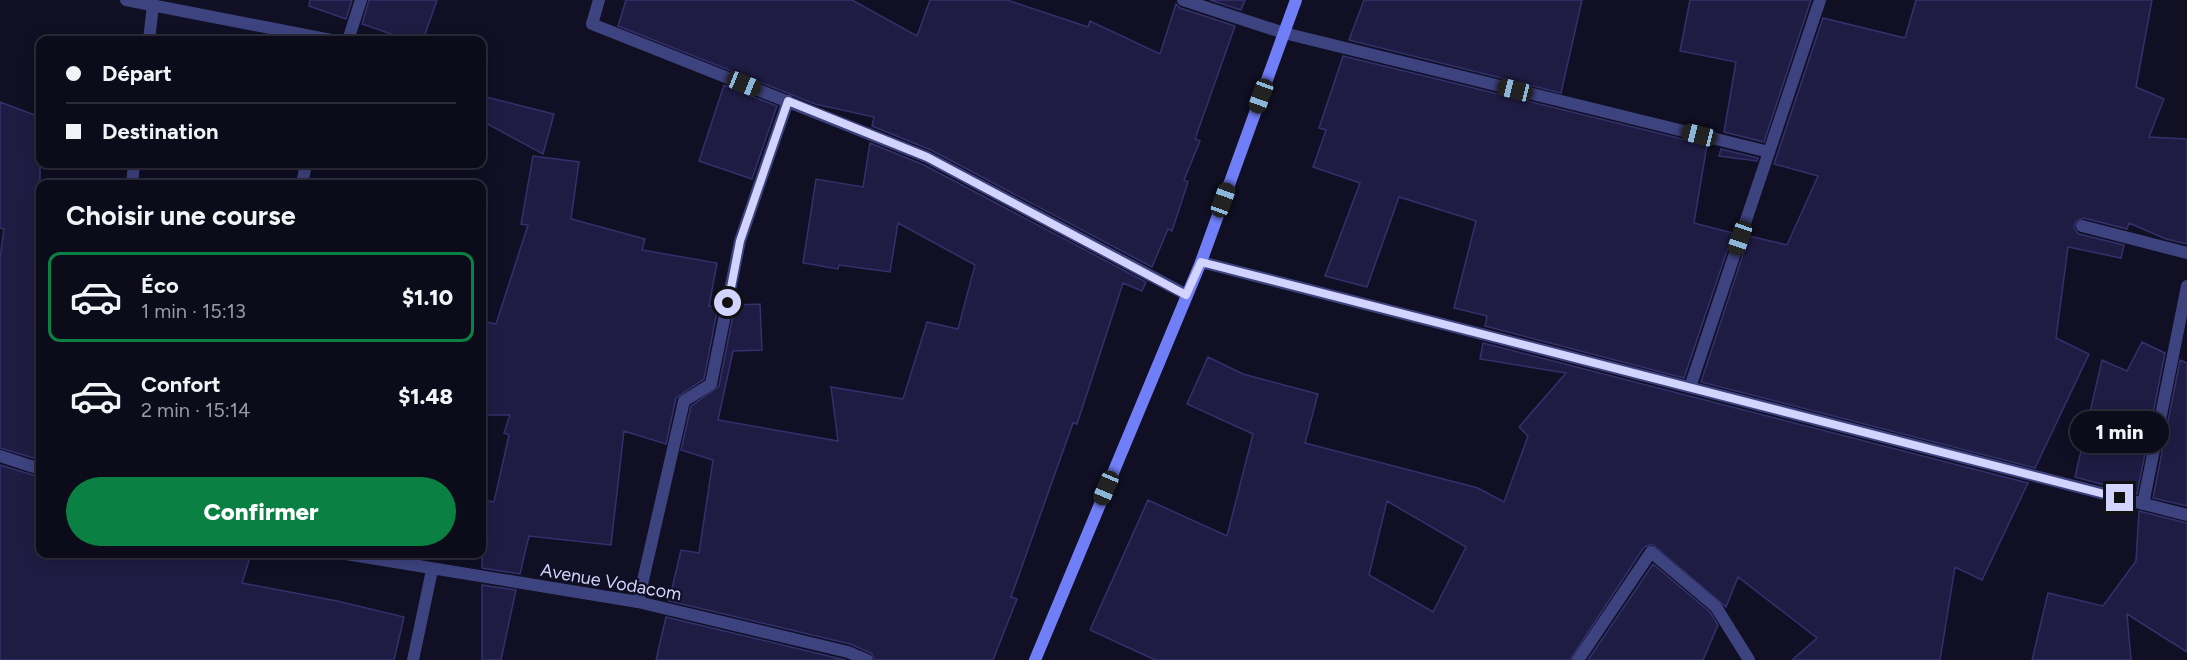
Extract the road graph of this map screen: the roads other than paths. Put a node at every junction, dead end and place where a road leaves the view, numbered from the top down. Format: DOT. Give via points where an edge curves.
graph roads {
  1 [pos="126,0"];
  2 [pos="361,0"];
  3 [pos="599,0"];
  4 [pos="1183,0"];
  5 [pos="1296,0"];
  6 [pos="1820,0"];
  7 [pos="153,5"];
  8 [pos="1284,33"];
  9 [pos="149,36"];
  10 [pos="311,36"];
  11 [pos="349,36"];
  12 [pos="788,101"];
  13 [pos="1769,152"];
  14 [pos="2082,226"];
  15 [pos="2187,253"];
  16 [pos="1201,262"];
  17 [pos="2187,286"];
  18 [pos="1186,295"];
  19 [pos="1689,387"];
  20 [pos="0,456"];
  21 [pos="36,468"];
  22 [pos="2143,504"];
  23 [pos="2187,515"];
  24 [pos="368,558"];
  25 [pos="432,570"];
  26 [pos="638,602"];
  27 [pos="413,660"];
  28 [pos="867,660"];
  29 [pos="1035,660"];
  30 [pos="1578,660"];
  31 [pos="1749,660"];
  1 -- 7 [label="street"];
  2 -- 11 [label="street"];
  3 -- 12 [label="street" via="592,24"];
  4 -- 8 [label="street"];
  5 -- 8 [label="street"];
  6 -- 13 [label="street"];
  7 -- 9 [label="street"];
  7 -- 10 [label="street"];
  8 -- 13 [label="street"];
  8 -- 16 [label="street"];
  12 -- 18 [label="street" via="927,157"];
  12 -- 26 [label="street" via="740,241 711,384 684,401"];
  13 -- 19 [label="street"];
  14 -- 15 [label="street"];
  16 -- 18 [label="street"];
  16 -- 19 [label="street"];
  17 -- 22 [label="street"];
  18 -- 29 [label="street"];
  19 -- 22 [label="street"];
  20 -- 21 [label="street"];
  22 -- 23 [label="street"];
  24 -- 25 [label="street, Avenue Vodacom"];
  25 -- 26 [label="street, Avenue Vodacom"];
  25 -- 27 [label="street"];
  26 -- 28 [label="street, Avenue Vodacom" via="848,652"];
  30 -- 31 [label="street" via="1651,552 1716,607"];
}
